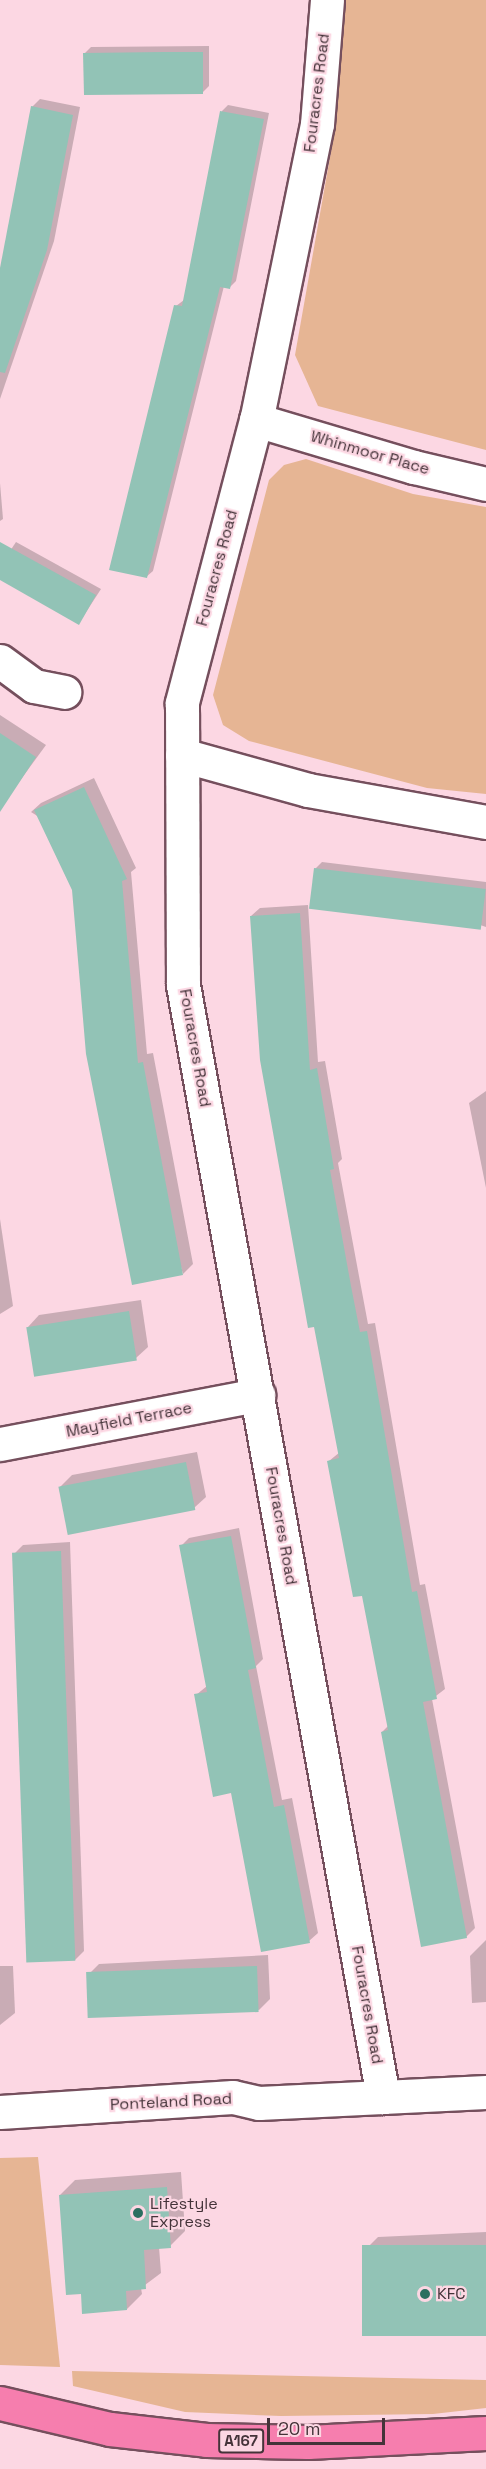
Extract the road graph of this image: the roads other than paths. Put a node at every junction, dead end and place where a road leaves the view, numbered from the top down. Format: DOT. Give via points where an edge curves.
graph roads {
  1 [pos="327,0"];
  2 [pos="256,420"];
  3 [pos="486,483"];
  4 [pos="0,661"];
  5 [pos="64,692"];
  6 [pos="182,755"];
  7 [pos="486,822"];
  8 [pos="258,1395"];
  9 [pos="0,1444"];
  10 [pos="486,2092"];
  11 [pos="383,2097"];
  12 [pos="0,2112"];
  13 [pos="0,2403"];
  14 [pos="486,2433"];
  1 -- 2 [label="street, Fouracres Road" via="316,124"];
  2 -- 3 [label="street, Whinmoor Place" via="414,467"];
  2 -- 6 [label="street, Fouracres Road" via="182,703"];
  4 -- 5 [label="street" via="34,686"];
  6 -- 7 [label="street" via="308,790"];
  6 -- 8 [label="street, Fouracres Road" via="183,985"];
  8 -- 9 [label="street, Mayfield Terrace"];
  8 -- 11 [label="street, Fouracres Road"];
  10 -- 11 [label="street, Ponteland Road"];
  11 -- 12 [label="street, Ponteland Road" via="260,2103 233,2097"];
  13 -- 14 [label="highway, A167" via="110,2429 206,2440 308,2442"];
}
